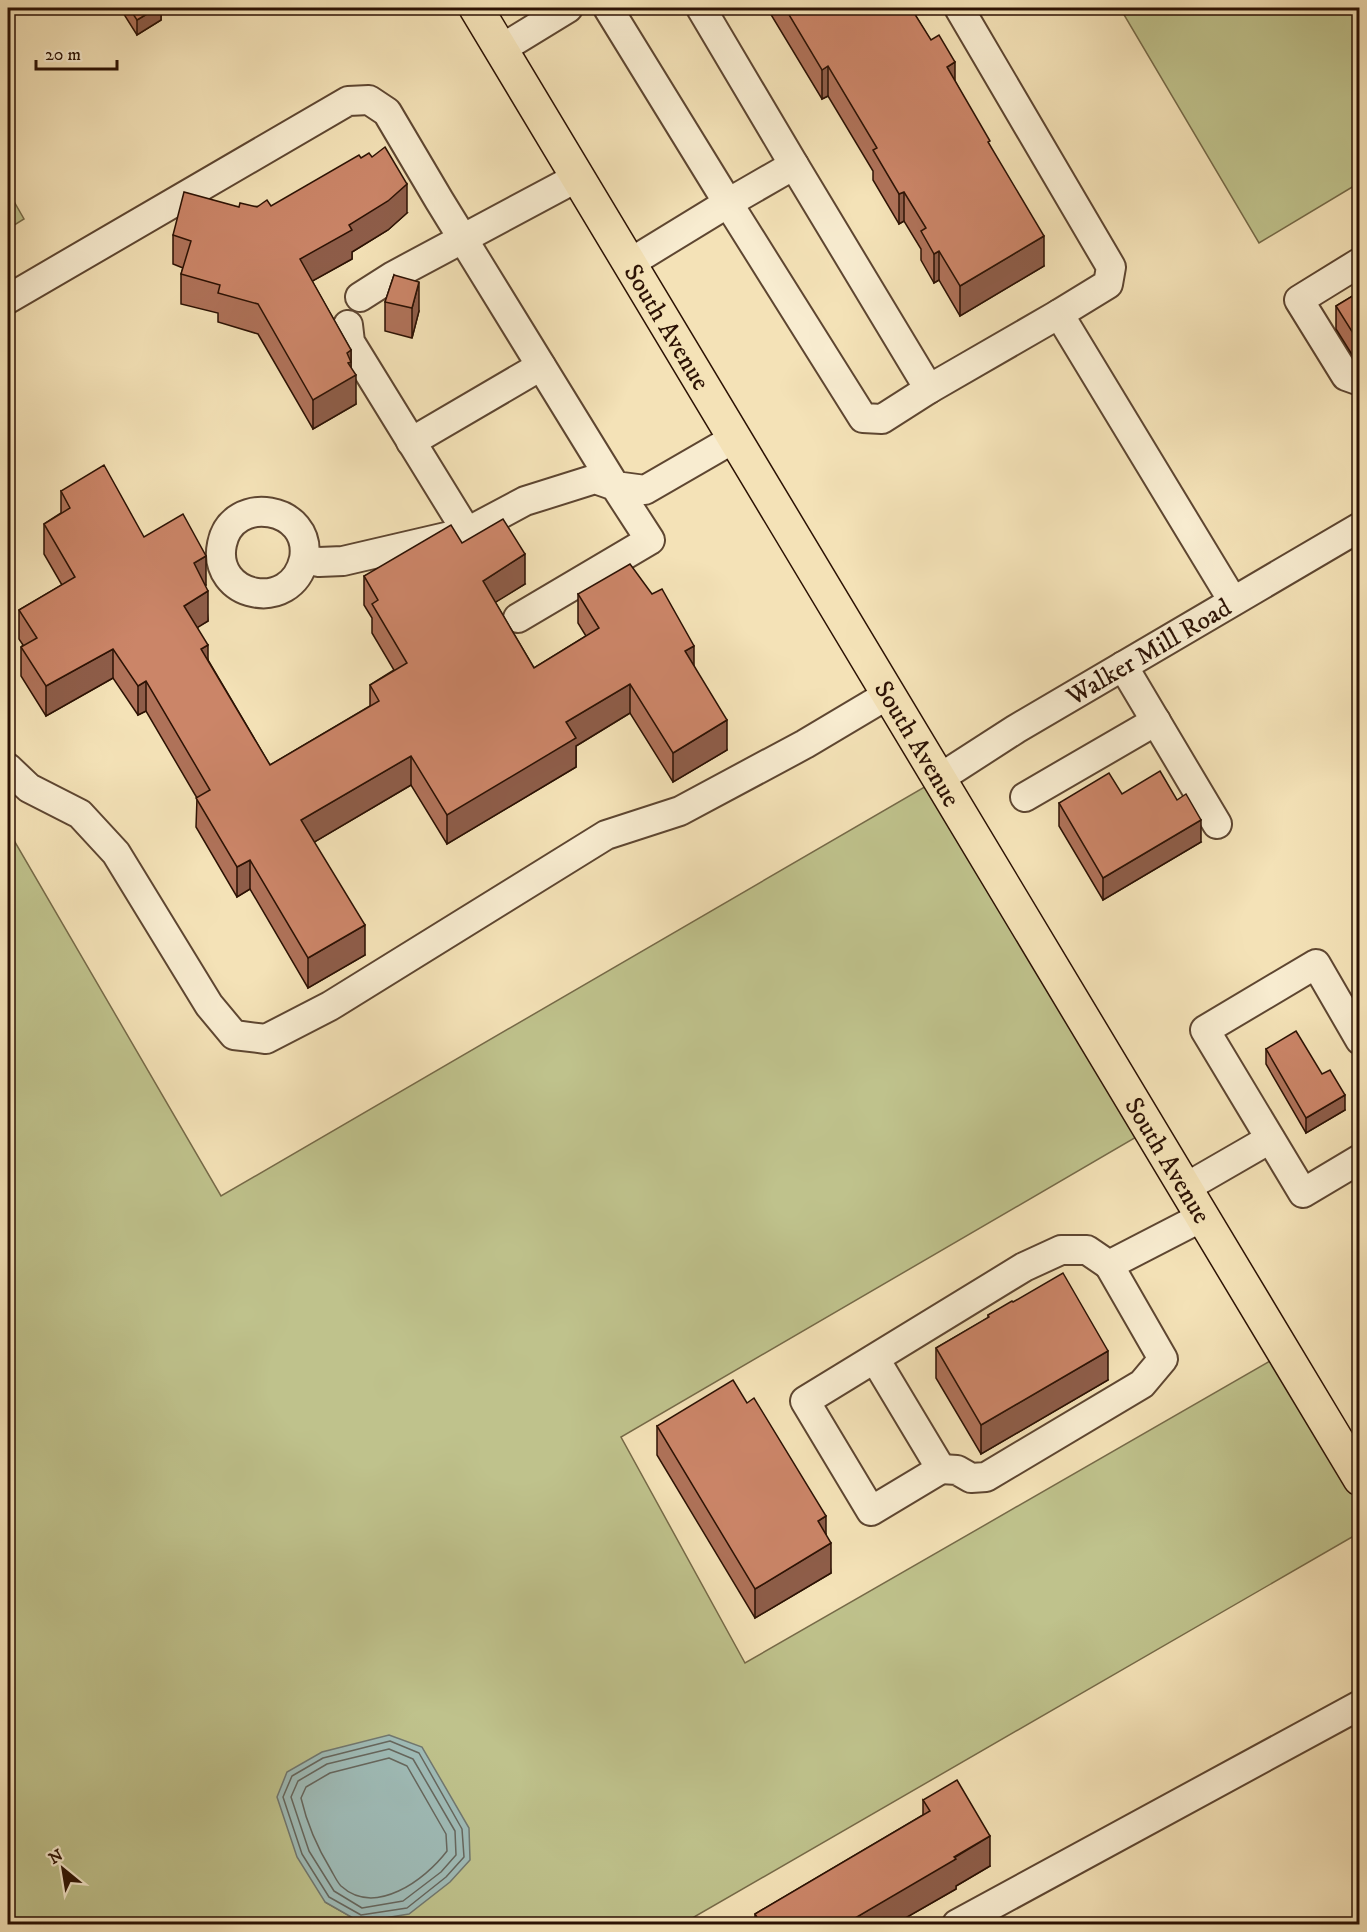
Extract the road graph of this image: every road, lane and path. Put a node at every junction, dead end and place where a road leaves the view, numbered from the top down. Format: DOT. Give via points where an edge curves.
graph roads {
  1 [pos="476,8"];
  2 [pos="568,8"];
  3 [pos="608,8"];
  4 [pos="702,8"];
  5 [pos="959,8"];
  6 [pos="501,49"];
  7 [pos="794,165"];
  8 [pos="578,177"];
  9 [pos="728,203"];
  10 [pos="463,240"];
  11 [pos="630,263"];
  12 [pos="1359,263"];
  13 [pos="360,297"];
  14 [pos="8,298"];
  15 [pos="1059,314"];
  16 [pos="348,325"];
  17 [pos="541,366"];
  18 [pos="1359,381"];
  19 [pos="929,389"];
  20 [pos="735,438"];
  21 [pos="411,442"];
  22 [pos="615,486"];
  23 [pos="1359,526"];
  24 [pos="466,532"];
  25 [pos="304,559"];
  26 [pos="1233,601"];
  27 [pos="518,618"];
  28 [pos="1123,666"];
  29 [pos="889,694"];
  30 [pos="1156,721"];
  31 [pos="8,768"];
  32 [pos="940,778"];
  33 [pos="1025,797"];
  34 [pos="1217,824"];
  35 [pos="1359,1040"];
  36 [pos="1270,1139"];
  37 [pos="1359,1159"];
  38 [pos="1185,1188"];
  39 [pos="1202,1217"];
  40 [pos="1109,1265"];
  41 [pos="874,1359"];
  42 [pos="941,1469"];
  43 [pos="1359,1479"];
  44 [pos="1359,1705"];
  45 [pos="957,1924"];
  1 -- 6 [label="main road, South Avenue"];
  2 -- 6 [label="street"];
  3 -- 9 [label="street"];
  4 -- 7 [label="street"];
  5 -- 15 [label="street" via="1111,267 1108,284"];
  6 -- 8 [label="main road, South Avenue"];
  7 -- 9 [label="street"];
  7 -- 19 [label="street"];
  8 -- 10 [label="street"];
  8 -- 11 [label="main road, South Avenue"];
  9 -- 11 [label="street"];
  9 -- 19 [label="street" via="863,418 882,420"];
  10 -- 13 [label="street"];
  10 -- 14 [label="street" via="387,112 369,100 348,101"];
  10 -- 17 [label="street"];
  11 -- 20 [label="main road, South Avenue"];
  12 -- 18 [label="street" via="1299,300 1346,376"];
  15 -- 19 [label="street"];
  15 -- 26 [label="street"];
  16 -- 21 [label="street" via="350,342"];
  17 -- 21 [label="street"];
  17 -- 22 [label="street"];
  20 -- 22 [label="street" via="645,490"];
  20 -- 29 [label="main road, South Avenue"];
  21 -- 24 [label="street"];
  22 -- 24 [label="street" via="595,479 525,501"];
  22 -- 27 [label="street" via="650,540"];
  23 -- 26 [label="street, Walker Mill Road"];
  24 -- 25 [label="street" via="343,561"];
  26 -- 28 [label="street, Walker Mill Road"];
  28 -- 30 [label="street"];
  28 -- 32 [label="street, Walker Mill Road"];
  29 -- 31 [label="street" via="680,812 606,835 330,1006 266,1039 234,1035 209,1005 116,853 80,814 29,789"];
  29 -- 32 [label="main road, South Avenue"];
  30 -- 33 [label="street"];
  30 -- 34 [label="street"];
  32 -- 38 [label="main road, South Avenue"];
  35 -- 36 [label="street" via="1316,964 1205,1029"];
  36 -- 37 [label="street" via="1303,1193"];
  36 -- 38 [label="street"];
  38 -- 39 [label="main road, South Avenue"];
  39 -- 40 [label="street"];
  39 -- 43 [label="main road, South Avenue"];
  40 -- 41 [label="street" via="1088,1250 1061,1250 1024,1267"];
  40 -- 42 [label="street" via="1163,1359 1142,1384 986,1477 971,1478 957,1470"];
  41 -- 42 [label="street"];
  41 -- 42 [label="street" via="805,1401 871,1511"];
  44 -- 45 [label="street"];
}
